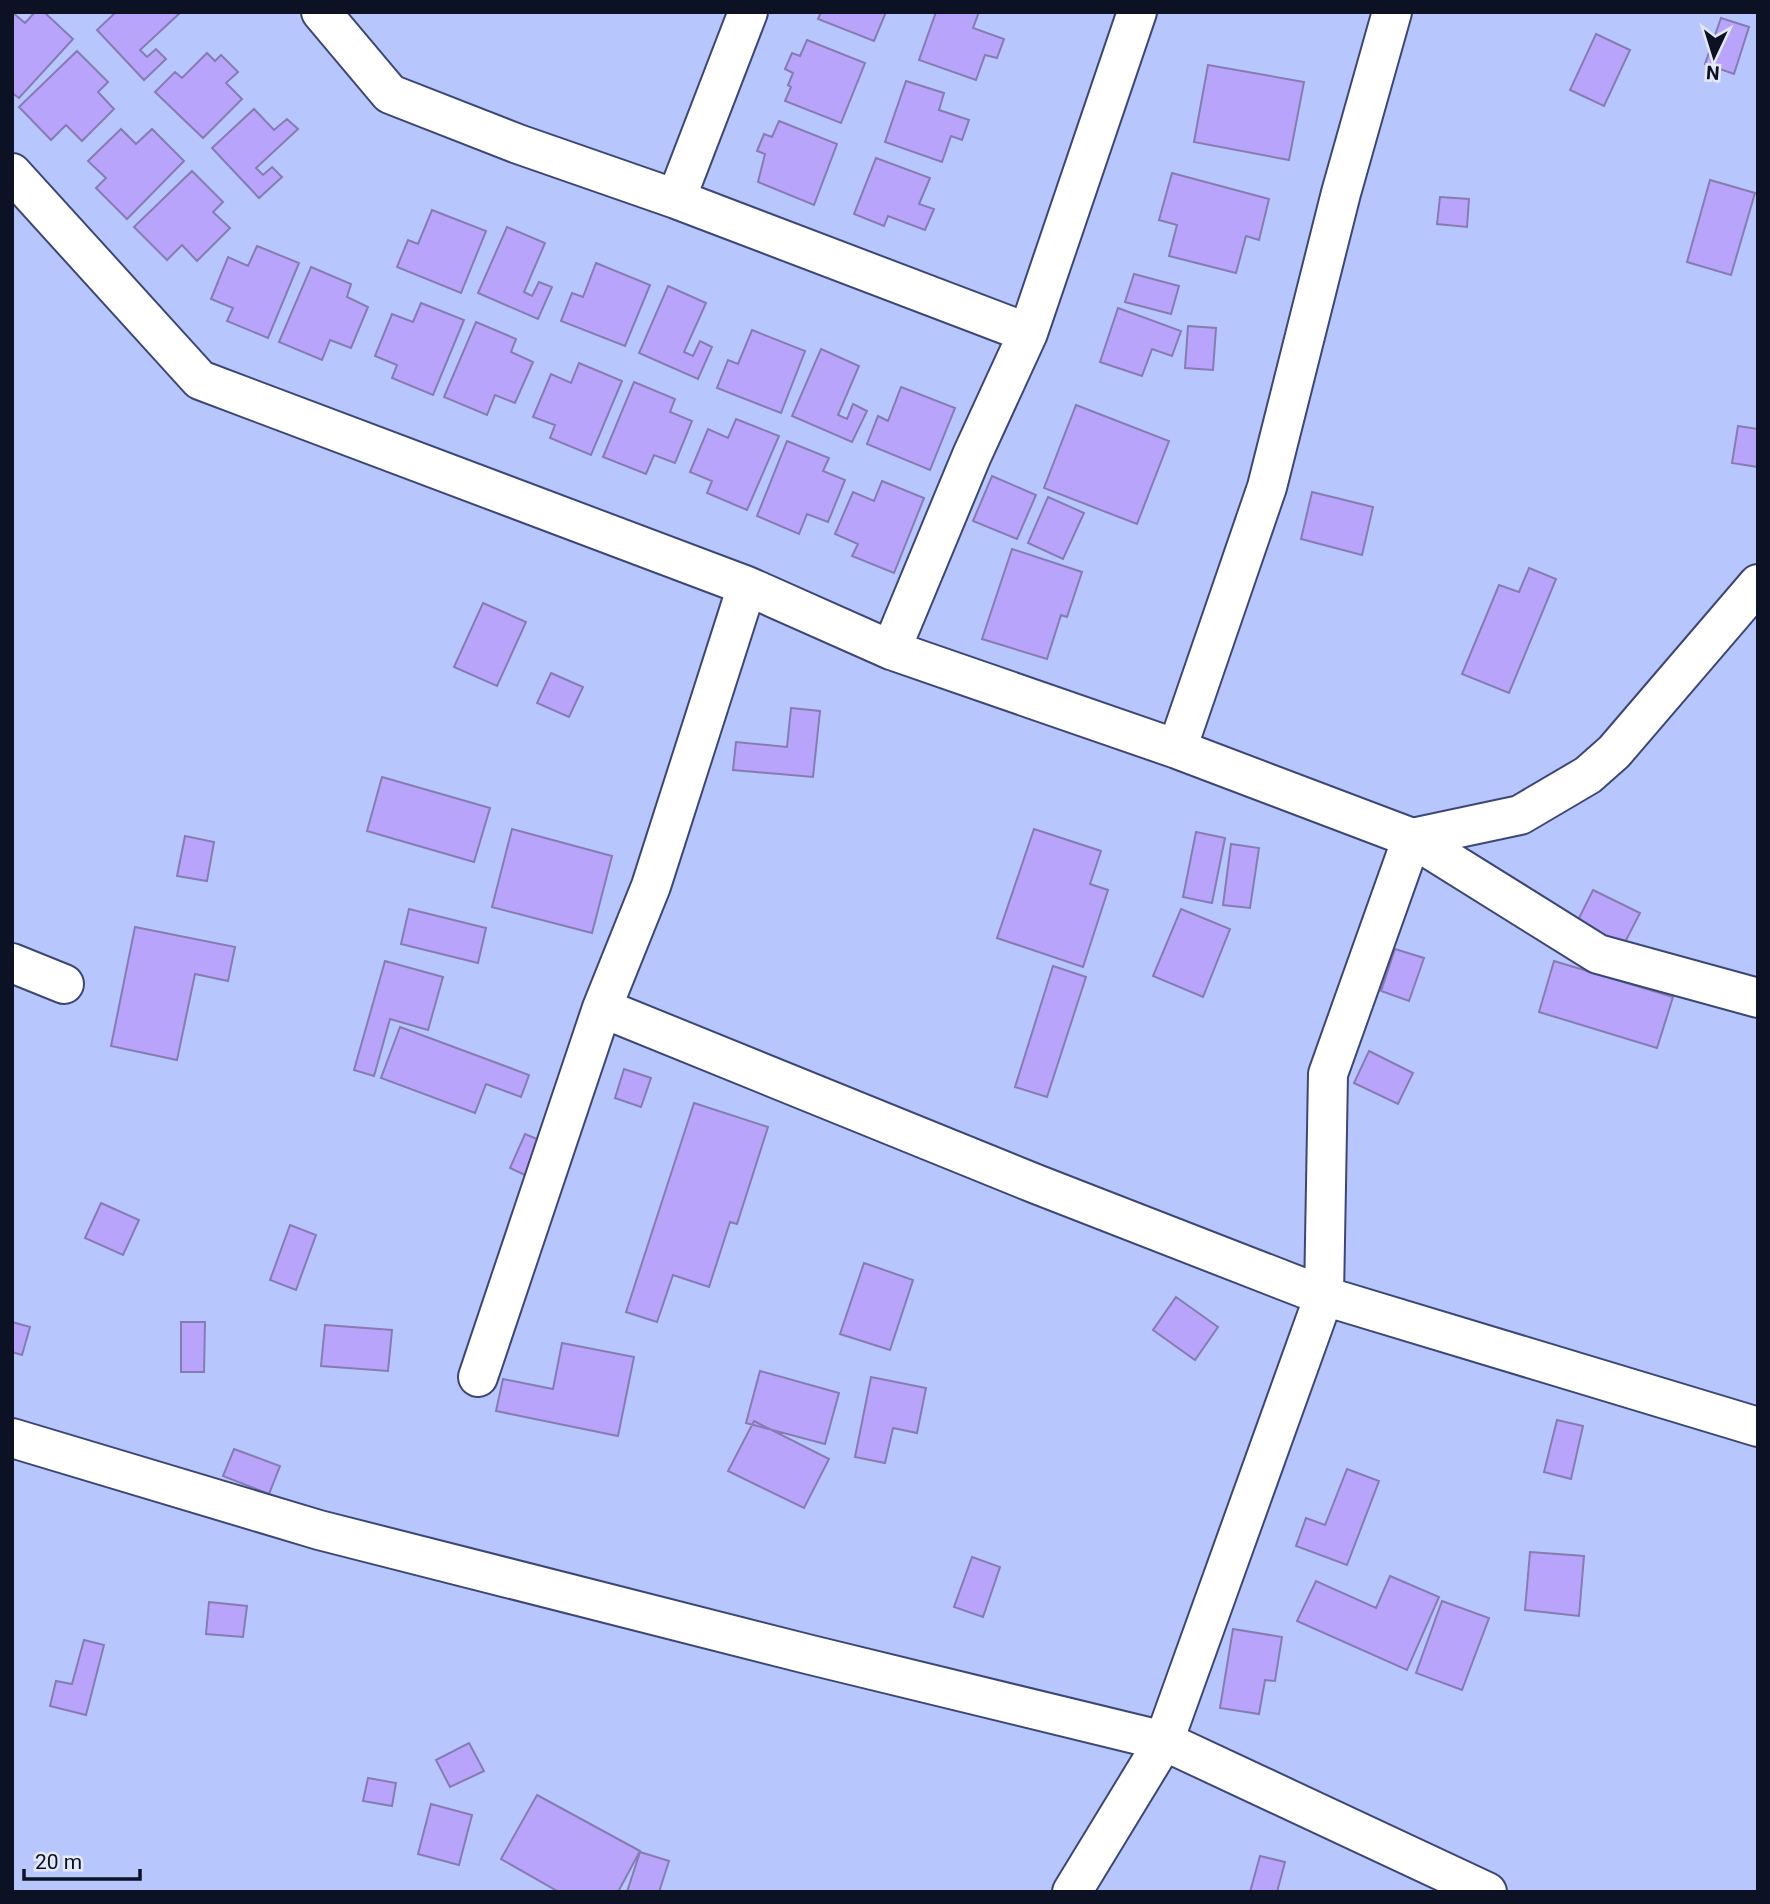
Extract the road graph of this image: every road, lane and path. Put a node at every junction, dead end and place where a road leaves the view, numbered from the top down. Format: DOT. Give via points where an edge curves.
graph roads {
  1 [pos="321,12"];
  2 [pos="748,12"];
  3 [pos="1137,12"];
  4 [pos="1392,12"];
  5 [pos="12,173"];
  6 [pos="676,199"];
  7 [pos="1028,333"];
  8 [pos="1758,584"];
  9 [pos="747,586"];
  10 [pos="891,650"];
  11 [pos="1177,749"];
  12 [pos="1412,838"];
  13 [pos="12,963"];
  14 [pos="64,984"];
  15 [pos="1758,998"];
  16 [pos="602,1008"];
  17 [pos="1324,1296"];
  18 [pos="478,1377"];
  19 [pos="1758,1427"];
  20 [pos="12,1438"];
  21 [pos="1164,1741"];
  22 [pos="1072,1892"];
  23 [pos="1488,1892"];
  1 -- 6 [label="street" via="390,94"];
  2 -- 6 [label="street"];
  3 -- 7 [label="street"];
  4 -- 11 [label="street" via="1267,486"];
  5 -- 9 [label="street" via="200,380"];
  6 -- 7 [label="street"];
  7 -- 10 [label="street"];
  8 -- 12 [label="street" via="1614,752 1588,775 1520,815"];
  9 -- 10 [label="street"];
  9 -- 16 [label="street" via="651,886"];
  10 -- 11 [label="street"];
  11 -- 12 [label="street"];
  12 -- 15 [label="street" via="1598,954"];
  12 -- 17 [label="street" via="1328,1074"];
  13 -- 14 [label="street"];
  16 -- 17 [label="street"];
  16 -- 18 [label="street"];
  17 -- 19 [label="street"];
  17 -- 21 [label="street"];
  20 -- 21 [label="street" via="319,1530"];
  21 -- 22 [label="street"];
  21 -- 23 [label="street"];
}
